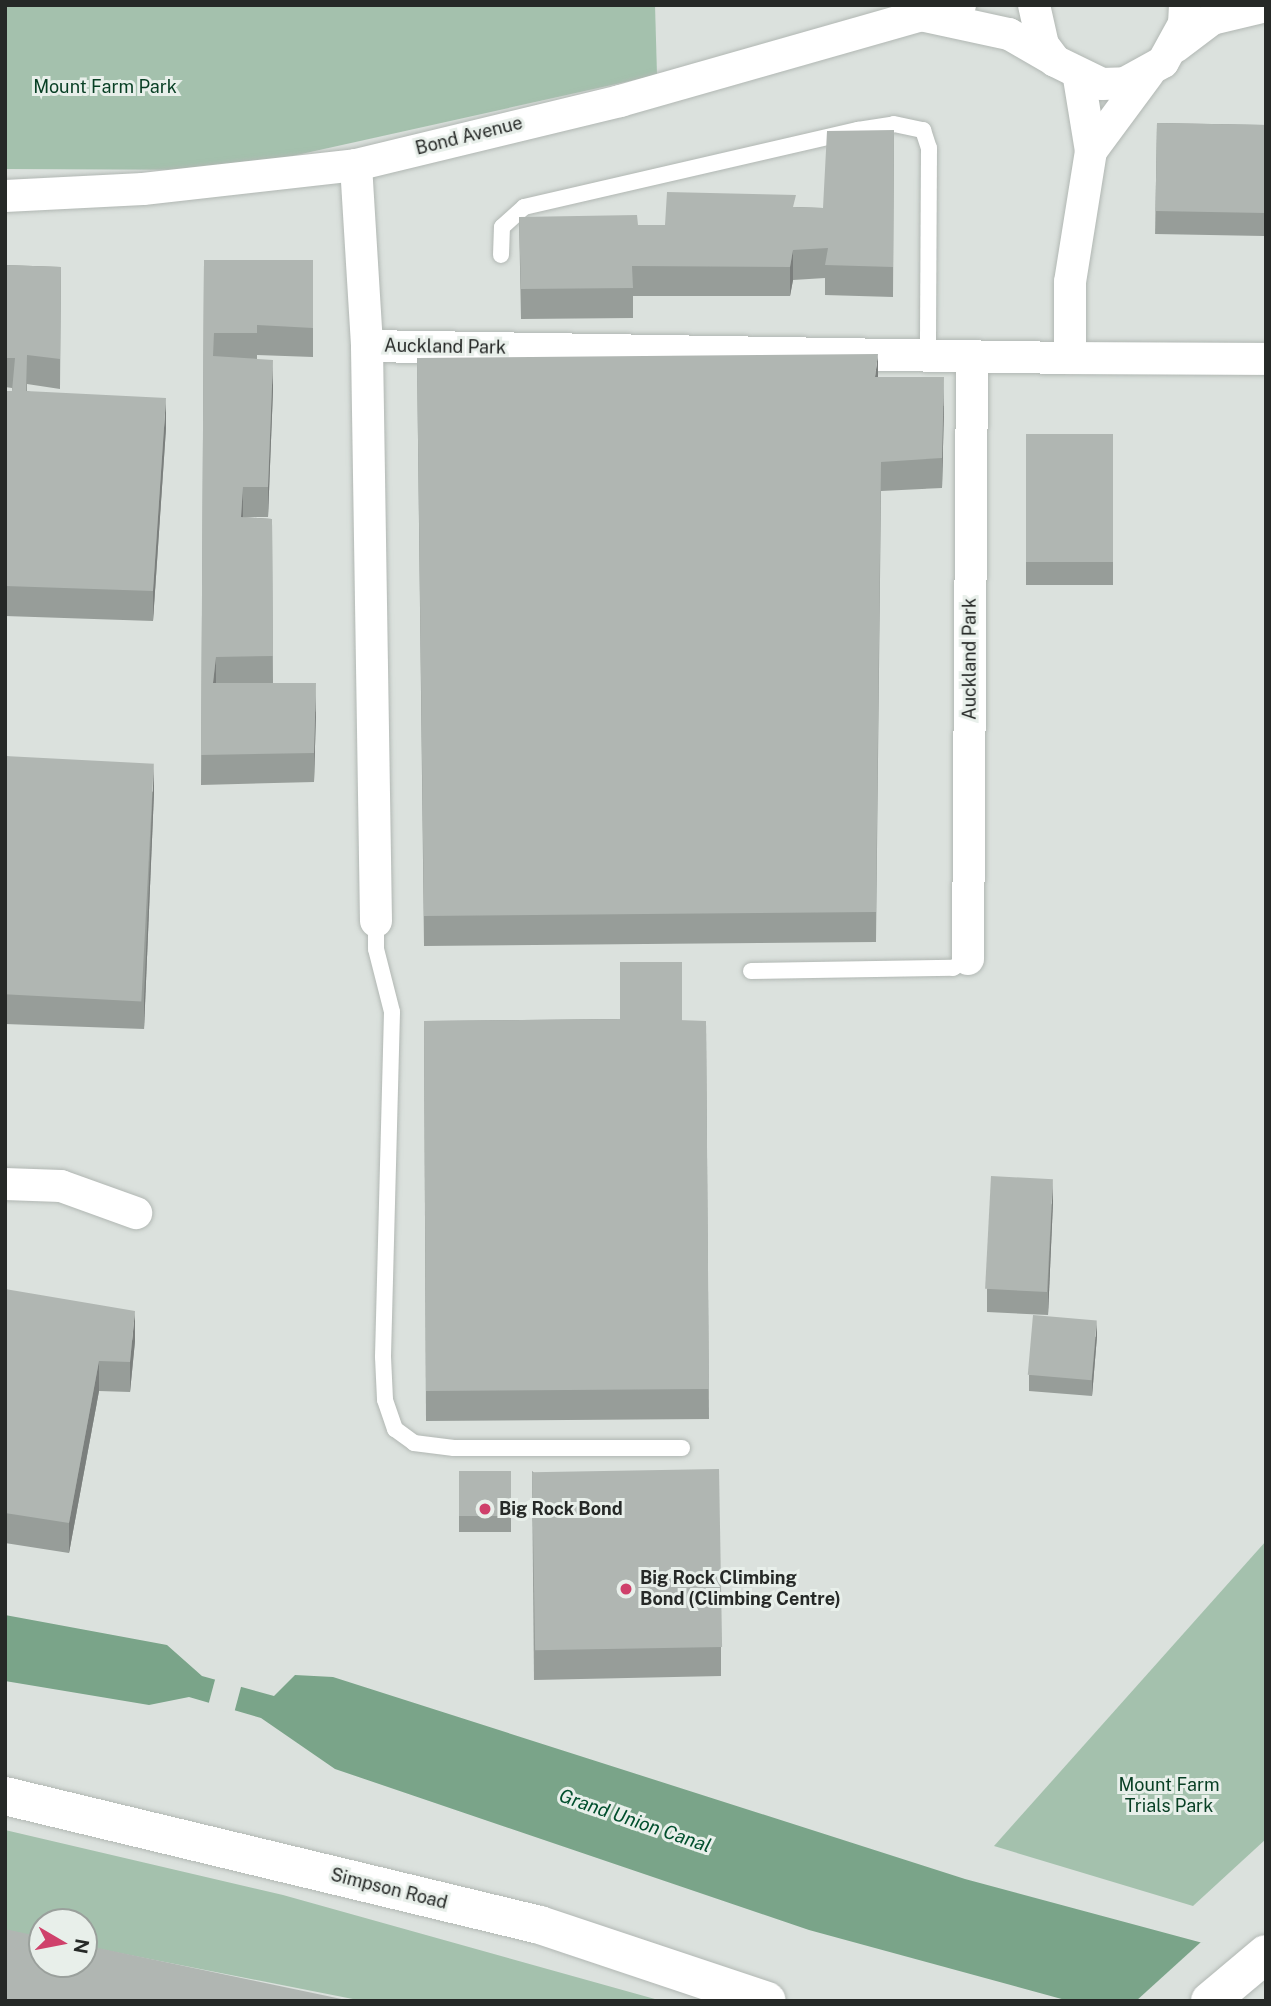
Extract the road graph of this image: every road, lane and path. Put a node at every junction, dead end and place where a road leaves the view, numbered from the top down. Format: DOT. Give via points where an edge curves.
graph roads {
  1 [pos="960,5"];
  2 [pos="1034,5"];
  3 [pos="1185,5"];
  4 [pos="1266,6"];
  5 [pos="921,15"];
  6 [pos="1175,47"];
  7 [pos="1067,69"];
  8 [pos="1148,74"];
  9 [pos="1091,151"];
  10 [pos="356,165"];
  11 [pos="5,196"];
  12 [pos="501,255"];
  13 [pos="367,346"];
  14 [pos="928,357"];
  15 [pos="972,358"];
  16 [pos="1070,358"];
  17 [pos="1266,359"];
  18 [pos="376,921"];
  19 [pos="968,959"];
  20 [pos="751,971"];
  21 [pos="5,1184"];
  22 [pos="136,1213"];
  23 [pos="682,1448"];
  24 [pos="5,1796"];
  25 [pos="1266,1954"];
  26 [pos="768,2001"];
  27 [pos="1210,2001"];
  1 -- 5 [label="street, Bond Avenue"];
  2 -- 7 [label="street" via="1039,35"];
  3 -- 6 [label="street"];
  4 -- 6 [label="street" via="1212,19"];
  5 -- 7 [label="street, Bond Avenue" via="1009,34"];
  5 -- 10 [label="street, Bond Avenue" via="620,101"];
  6 -- 8 [label="street"];
  7 -- 8 [label="street" via="1102,84"];
  7 -- 9 [label="street"];
  8 -- 9 [label="street"];
  9 -- 16 [label="street" via="1070,282"];
  10 -- 11 [label="street, Bond Avenue" via="143,190"];
  10 -- 13 [label="street"];
  12 -- 14 [label="lane" via="502,227 524,207 858,130 894,124 923,130 929,148"];
  13 -- 14 [label="street, Auckland Park"];
  13 -- 18 [label="street, Auckland Park"];
  14 -- 15 [label="street, Auckland Park"];
  15 -- 16 [label="street, Auckland Park"];
  15 -- 19 [label="street, Auckland Park"];
  16 -- 17 [label="street, Auckland Park"];
  18 -- 23 [label="lane" via="376,949 392,1012 383,1357 385,1400 395,1429 414,1443 454,1448"];
  19 -- 20 [label="lane" via="953,968"];
  21 -- 22 [label="street" via="61,1186"];
  24 -- 26 [label="main road, Simpson Road" via="540,1925"];
  25 -- 27 [label="main road"];
}
